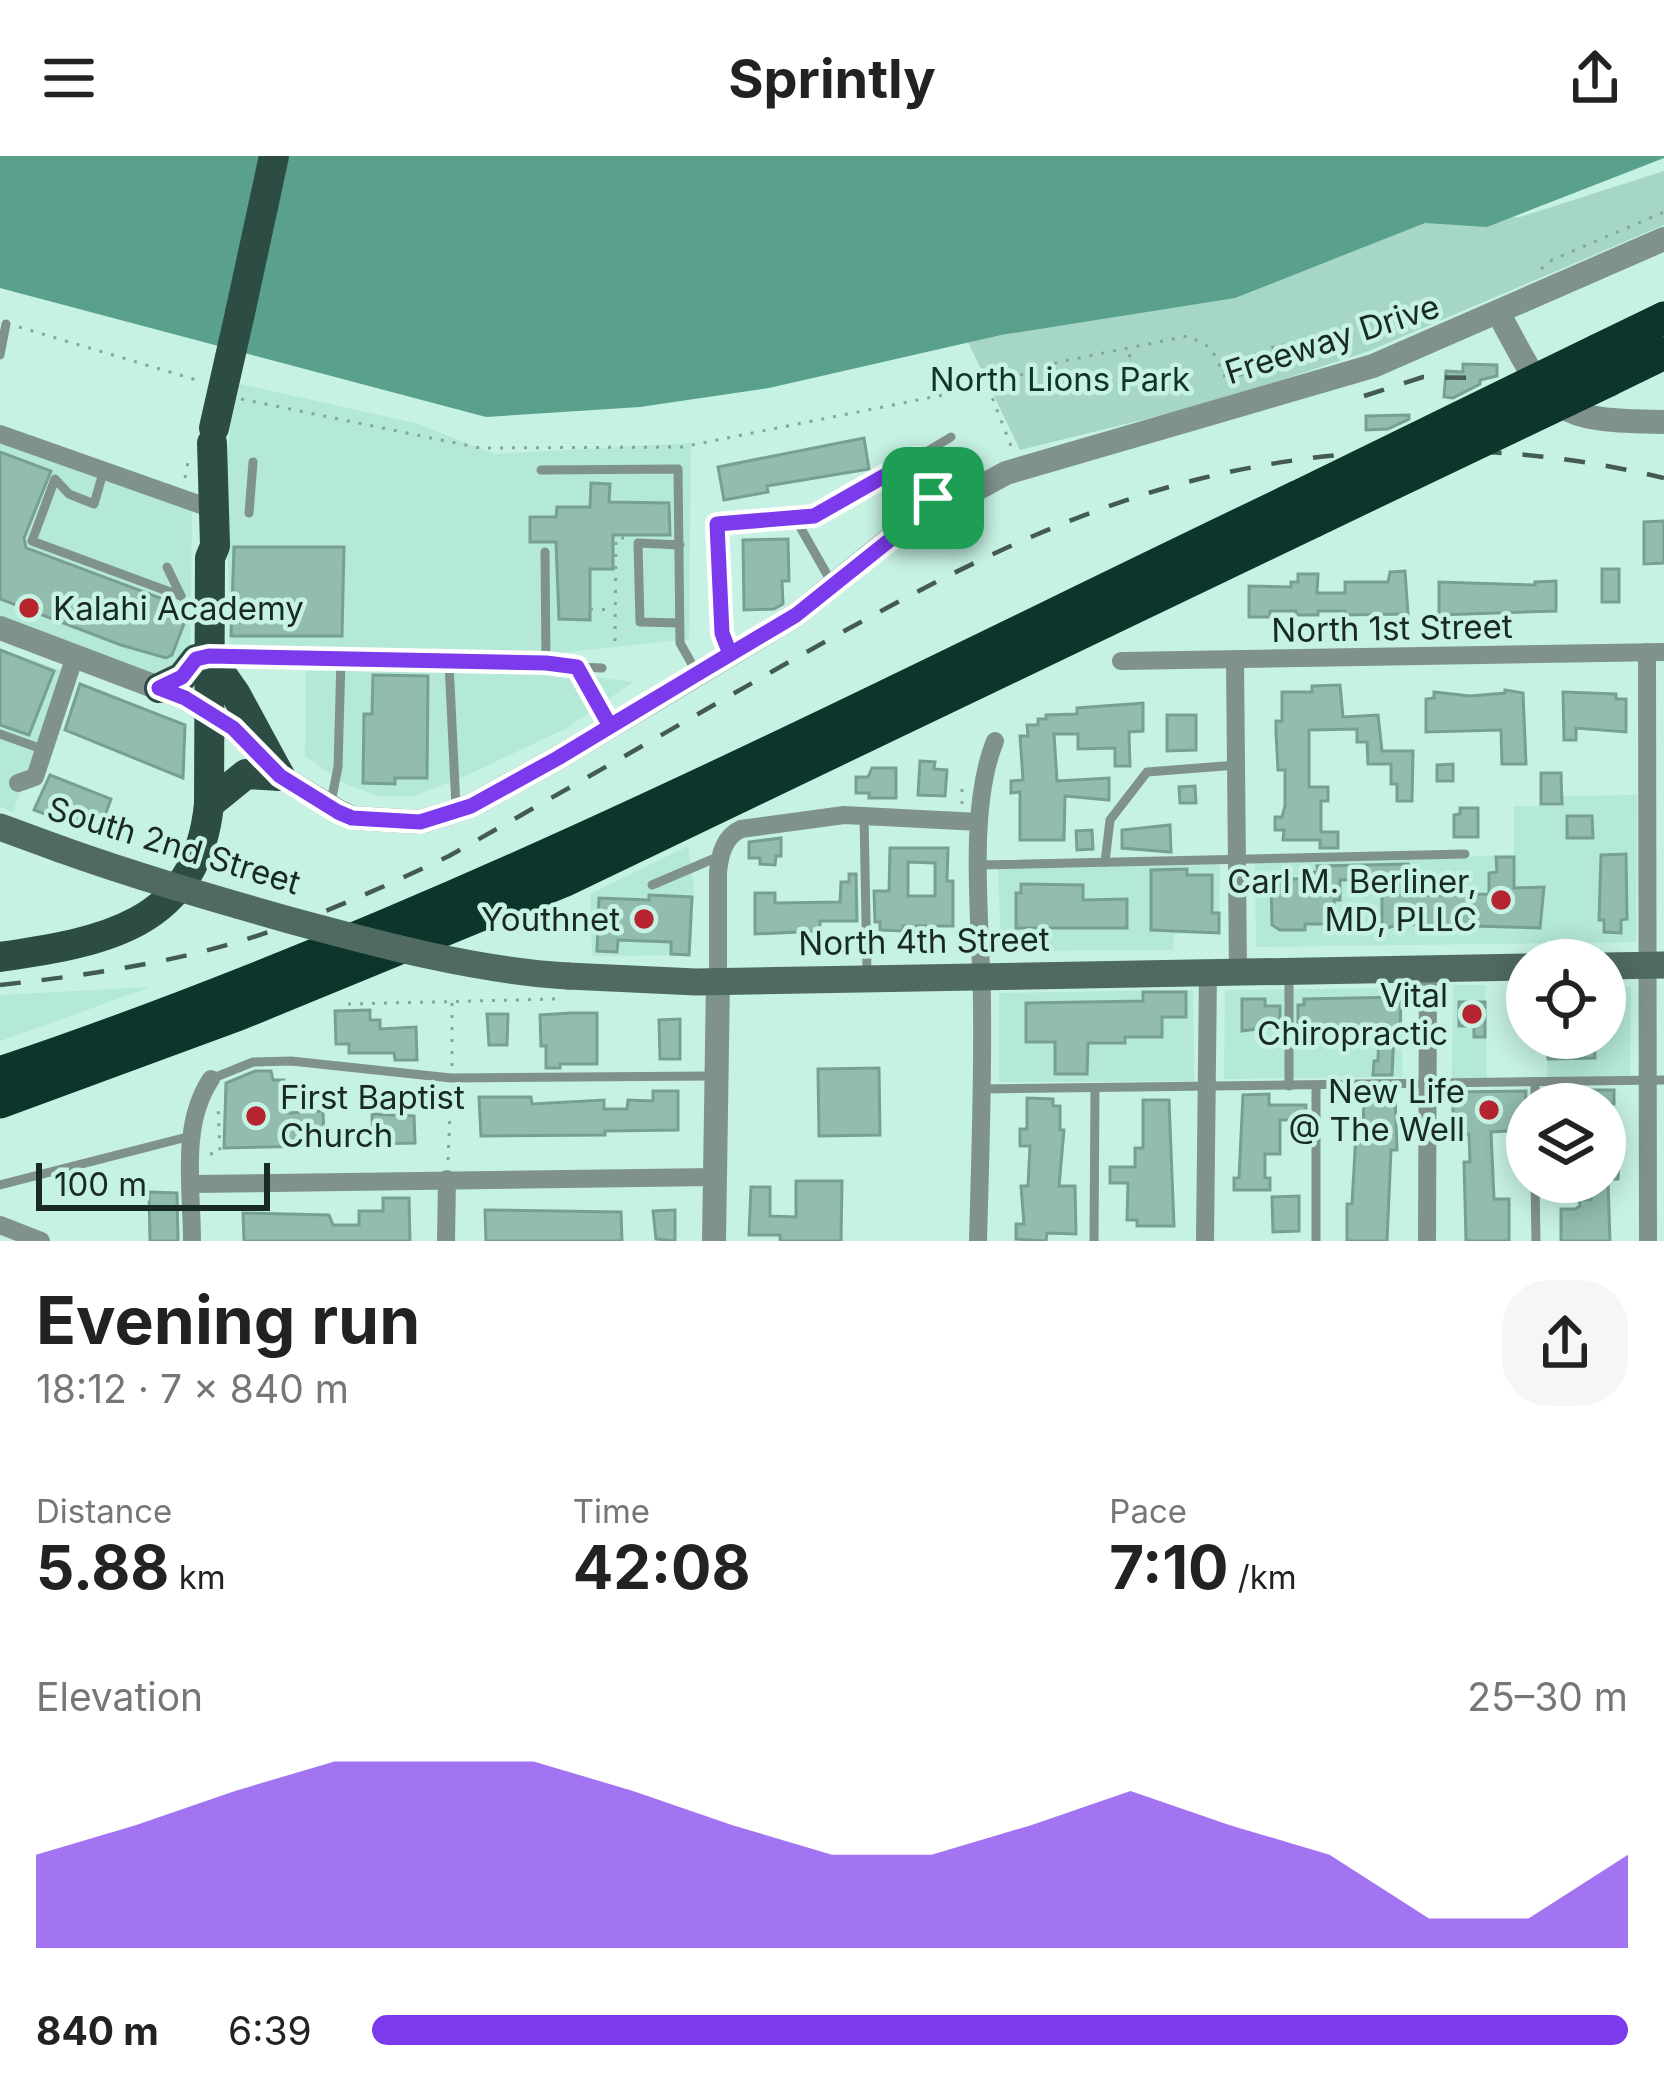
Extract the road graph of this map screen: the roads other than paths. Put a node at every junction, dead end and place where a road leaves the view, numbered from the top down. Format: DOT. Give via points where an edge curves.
graph roads {
  1 [pos="274,156"];
  2 [pos="1664,239"];
  3 [pos="1499,314"];
  4 [pos="1664,318"];
  5 [pos="5,324"];
  6 [pos="1664,353"];
  7 [pos="0,355"];
  8 [pos="1604,365"];
  9 [pos="1664,422"];
  10 [pos="0,434"];
  11 [pos="213,435"];
  12 [pos="951,437"];
  13 [pos="916,458"];
  14 [pos="254,463"];
  15 [pos="541,470"];
  16 [pos="103,473"];
  17 [pos="204,506"];
  18 [pos="939,509"];
  19 [pos="1305,509"];
  20 [pos="249,513"];
  21 [pos="795,518"];
  22 [pos="680,545"];
  23 [pos="545,552"];
  24 [pos="210,558"];
  25 [pos="167,567"];
  26 [pos="833,585"];
  27 [pos="679,622"];
  28 [pos="0,628"];
  29 [pos="1656,652"];
  30 [pos="730,654"];
  31 [pos="75,656"];
  32 [pos="229,656"];
  33 [pos="340,660"];
  34 [pos="1121,661"];
  35 [pos="1235,661"];
  36 [pos="448,663"];
  37 [pos="546,663"];
  38 [pos="577,667"];
  39 [pos="602,668"];
  40 [pos="698,673"];
  41 [pos="159,688"];
  42 [pos="209,712"];
  43 [pos="610,726"];
  44 [pos="0,734"];
  45 [pos="995,741"];
  46 [pos="41,756"];
  47 [pos="1237,765"];
  48 [pos="1656,771"];
  49 [pos="280,776"];
  50 [pos="18,783"];
  51 [pos="209,804"];
  52 [pos="330,807"];
  53 [pos="456,811"];
  54 [pos="864,816"];
  55 [pos="971,817"];
  56 [pos="0,827"];
  57 [pos="1466,854"];
  58 [pos="719,856"];
  59 [pos="1238,861"];
  60 [pos="1106,862"];
  61 [pos="980,865"];
  62 [pos="652,885"];
  63 [pos="327,930"];
  64 [pos="0,957"];
  65 [pos="1656,965"];
  66 [pos="1626,966"];
  67 [pos="1506,968"];
  68 [pos="1428,969"];
  69 [pos="1289,970"];
  70 [pos="1238,971"];
  71 [pos="1208,972"];
  72 [pos="982,976"];
  73 [pos="867,978"];
  74 [pos="718,981"];
  75 [pos="239,1014"];
  76 [pos="0,1073"];
  77 [pos="717,1076"];
  78 [pos="1656,1081"];
  79 [pos="1534,1082"];
  80 [pos="1427,1084"];
  81 [pos="1289,1086"];
  82 [pos="1316,1086"];
  83 [pos="1208,1087"];
  84 [pos="1095,1088"];
  85 [pos="214,1089"];
  86 [pos="980,1089"];
  87 [pos="0,1102"];
  88 [pos="0,1118"];
  89 [pos="190,1136"];
  90 [pos="448,1169"];
  91 [pos="716,1177"];
  92 [pos="0,1184"];
  93 [pos="192,1184"];
  94 [pos="1535,1203"];
  95 [pos="0,1226"];
  96 [pos="41,1241"];
  97 [pos="192,1241"];
  98 [pos="446,1241"];
  99 [pos="714,1241"];
  100 [pos="978,1241"];
  101 [pos="1094,1241"];
  102 [pos="1205,1241"];
  103 [pos="1316,1241"];
  104 [pos="1427,1241"];
  105 [pos="1536,1241"];
  106 [pos="1648,1241"];
  1 -- 11 [label="main road, bridge"];
  2 -- 3 [label="street, Freeway Drive"];
  3 -- 9 [label="street" via="1547,398 1576,416"];
  3 -- 18 [label="street, Freeway Drive" via="1373,366 1006,472"];
  4 -- 8 [label="highway"];
  5 -- 7 [label="lane"];
  6 -- 8 [label="highway"];
  8 -- 19 [label="highway, bridge"];
  10 -- 16 [label="street"];
  11 -- 17 [label="main road"];
  11 -- 24 [label="main road"];
  12 -- 13 [label="lane"];
  13 -- 18 [label="lane"];
  13 -- 21 [label="lane" via="814,516"];
  14 -- 20 [label="lane"];
  15 -- 22 [label="lane" via="678,469"];
  16 -- 17 [label="street"];
  16 -- 25 [label="lane" via="94,504 55,479 32,542 181,596"];
  17 -- 24 [label="main road"];
  18 -- 26 [label="street, Freeway Drive"];
  19 -- 75 [label="highway" via="658,837"];
  19 -- 76 [label="highway" via="436,907"];
  21 -- 26 [label="lane"];
  21 -- 30 [label="lane" via="717,524"];
  22 -- 27 [label="lane"];
  22 -- 27 [label="lane" via="638,543 640,622"];
  23 -- 37 [label="lane"];
  24 -- 32 [label="main road"];
  26 -- 30 [label="street, Freeway Drive"];
  27 -- 40 [label="lane" via="680,643"];
  28 -- 31 [label="street, Freeway Drive"];
  29 -- 35 [label="street, North 1st Street"];
  29 -- 48 [label="street"];
  30 -- 40 [label="street, Freeway Drive"];
  31 -- 41 [label="street, Freeway Drive"];
  31 -- 46 [label="street"];
  32 -- 33 [label="street"];
  32 -- 41 [label="main road" via="196,659"];
  32 -- 42 [label="main road"];
  32 -- 49 [label="main road" via="235,693"];
  33 -- 36 [label="street"];
  33 -- 52 [label="lane"];
  34 -- 35 [label="street, North 1st Street"];
  35 -- 47 [label="street"];
  36 -- 37 [label="street"];
  36 -- 53 [label="lane"];
  37 -- 38 [label="street"];
  38 -- 39 [label="lane"];
  38 -- 43 [label="street"];
  40 -- 43 [label="street, Freeway Drive"];
  41 -- 42 [label="street, Freeway Drive"];
  42 -- 49 [label="street, Freeway Drive"];
  42 -- 51 [label="main road"];
  43 -- 53 [label="street, Freeway Drive"];
  44 -- 46 [label="lane"];
  45 -- 55 [label="street"];
  46 -- 50 [label="street" via="35,777"];
  47 -- 59 [label="street"];
  47 -- 60 [label="lane" via="1147,772 1110,820"];
  48 -- 65 [label="street"];
  49 -- 51 [label="main road" via="246,774"];
  49 -- 52 [label="street, Freeway Drive"];
  51 -- 64 [label="main road" via="182,850 176,888 152,916 114,935"];
  52 -- 53 [label="street, Freeway Drive" via="352,818 420,822"];
  54 -- 55 [label="street"];
  54 -- 58 [label="street" via="741,829"];
  54 -- 73 [label="lane"];
  55 -- 61 [label="street"];
  56 -- 63 [label="main road, South 2nd Street, bridge"];
  57 -- 59 [label="lane"];
  58 -- 62 [label="lane"];
  58 -- 74 [label="street"];
  59 -- 60 [label="lane"];
  59 -- 70 [label="street"];
  60 -- 61 [label="lane"];
  61 -- 72 [label="street"];
  63 -- 74 [label="main road, North 4th Street, bridge" via="562,987"];
  65 -- 66 [label="main road"];
  65 -- 78 [label="street"];
  67 -- 68 [label="main road, North 4th Street"];
  68 -- 69 [label="main road, North 4th Street"];
  68 -- 80 [label="street"];
  69 -- 70 [label="main road, North 4th Street"];
  69 -- 81 [label="lane"];
  70 -- 71 [label="main road, North 4th Street"];
  71 -- 72 [label="main road, North 4th Street"];
  71 -- 83 [label="street"];
  72 -- 73 [label="main road, North 4th Street"];
  72 -- 86 [label="street"];
  73 -- 74 [label="main road, North 4th Street"];
  74 -- 77 [label="street"];
  75 -- 87 [label="highway"];
  75 -- 88 [label="highway" via="98,1082"];
  77 -- 85 [label="lane" via="452,1078 290,1061 253,1063"];
  77 -- 91 [label="street"];
  78 -- 79 [label="lane"];
  78 -- 106 [label="street"];
  79 -- 80 [label="lane"];
  80 -- 82 [label="lane"];
  80 -- 104 [label="street"];
  81 -- 82 [label="lane"];
  81 -- 83 [label="lane"];
  82 -- 103 [label="lane"];
  83 -- 84 [label="lane"];
  83 -- 102 [label="street"];
  84 -- 86 [label="lane"];
  84 -- 101 [label="lane"];
  85 -- 89 [label="street" via="200,1096"];
  86 -- 100 [label="street"];
  89 -- 92 [label="lane"];
  89 -- 93 [label="street"];
  90 -- 91 [label="street"];
  90 -- 93 [label="street"];
  90 -- 98 [label="street"];
  91 -- 99 [label="street"];
  93 -- 97 [label="street"];
  94 -- 105 [label="lane"];
  95 -- 96 [label="street"];
}
